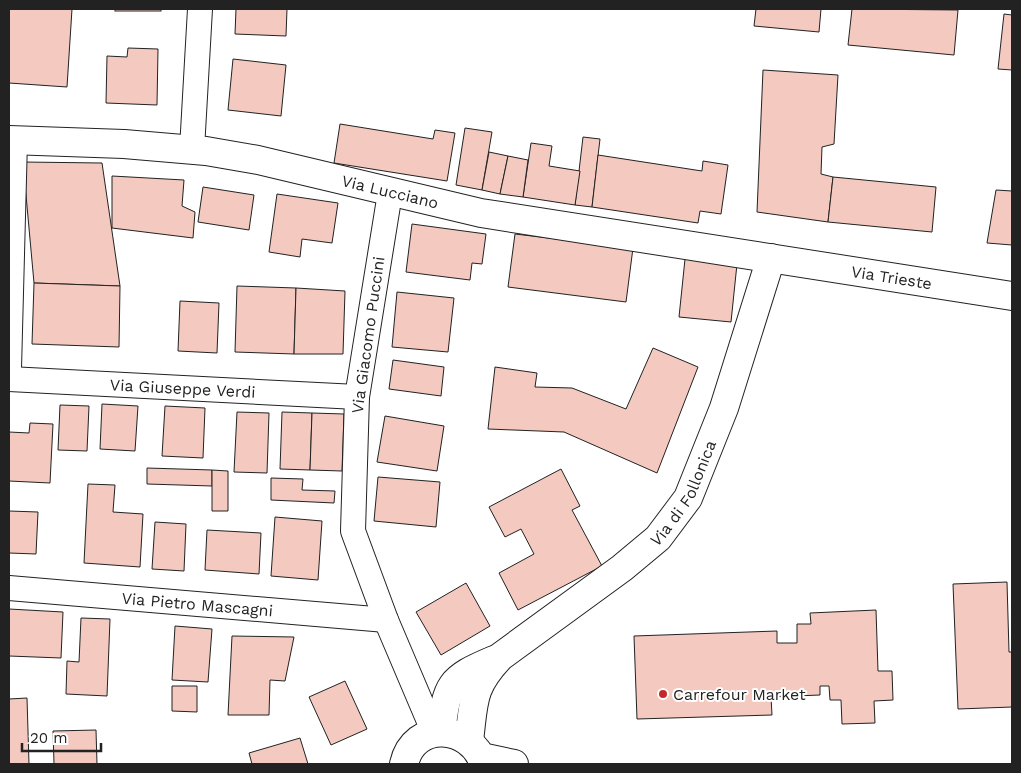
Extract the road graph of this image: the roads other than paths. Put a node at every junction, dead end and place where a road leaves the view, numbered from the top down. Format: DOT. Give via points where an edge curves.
graph roads {
  1 [pos="200,9"];
  2 [pos="12,140"];
  3 [pos="192,149"];
  4 [pos="390,193"];
  5 [pos="771,258"];
  6 [pos="1012,296"];
  7 [pos="9,369"];
  8 [pos="9,379"];
  9 [pos="357,396"];
  10 [pos="9,588"];
  11 [pos="386,620"];
  12 [pos="500,657"];
  13 [pos="438,733"];
  14 [pos="478,754"];
  15 [pos="404,764"];
  16 [pos="514,764"];
  1 -- 3 [label="street"];
  2 -- 3 [label="street, Via Lucciano"];
  2 -- 7 [label="street"];
  3 -- 4 [label="street, Via Lucciano" via="258,160"];
  4 -- 5 [label="street, Via Lucciano" via="481,213"];
  4 -- 9 [label="street, Via Giacomo Puccini"];
  5 -- 6 [label="street, Via Trieste"];
  5 -- 12 [label="street, Via di Follonica" via="724,408 688,498 658,538 630,562"];
  8 -- 9 [label="street, Via Giuseppe Verdi"];
  9 -- 11 [label="street, Via Giacomo Puccini" via="353,531"];
  10 -- 11 [label="street, Via Pietro Mascagni"];
  11 -- 13 [label="street, Via Giacomo Puccini"];
  12 -- 13 [label="street, Via di Follonica" via="469,670 456,680 447,696"];
  12 -- 14 [label="street, Via di Follonica" via="478,685"];
  13 -- 14 [label="street" via="456,734"];
  13 -- 15 [label="street" via="416,743"];
  14 -- 16 [label="street"];
}
